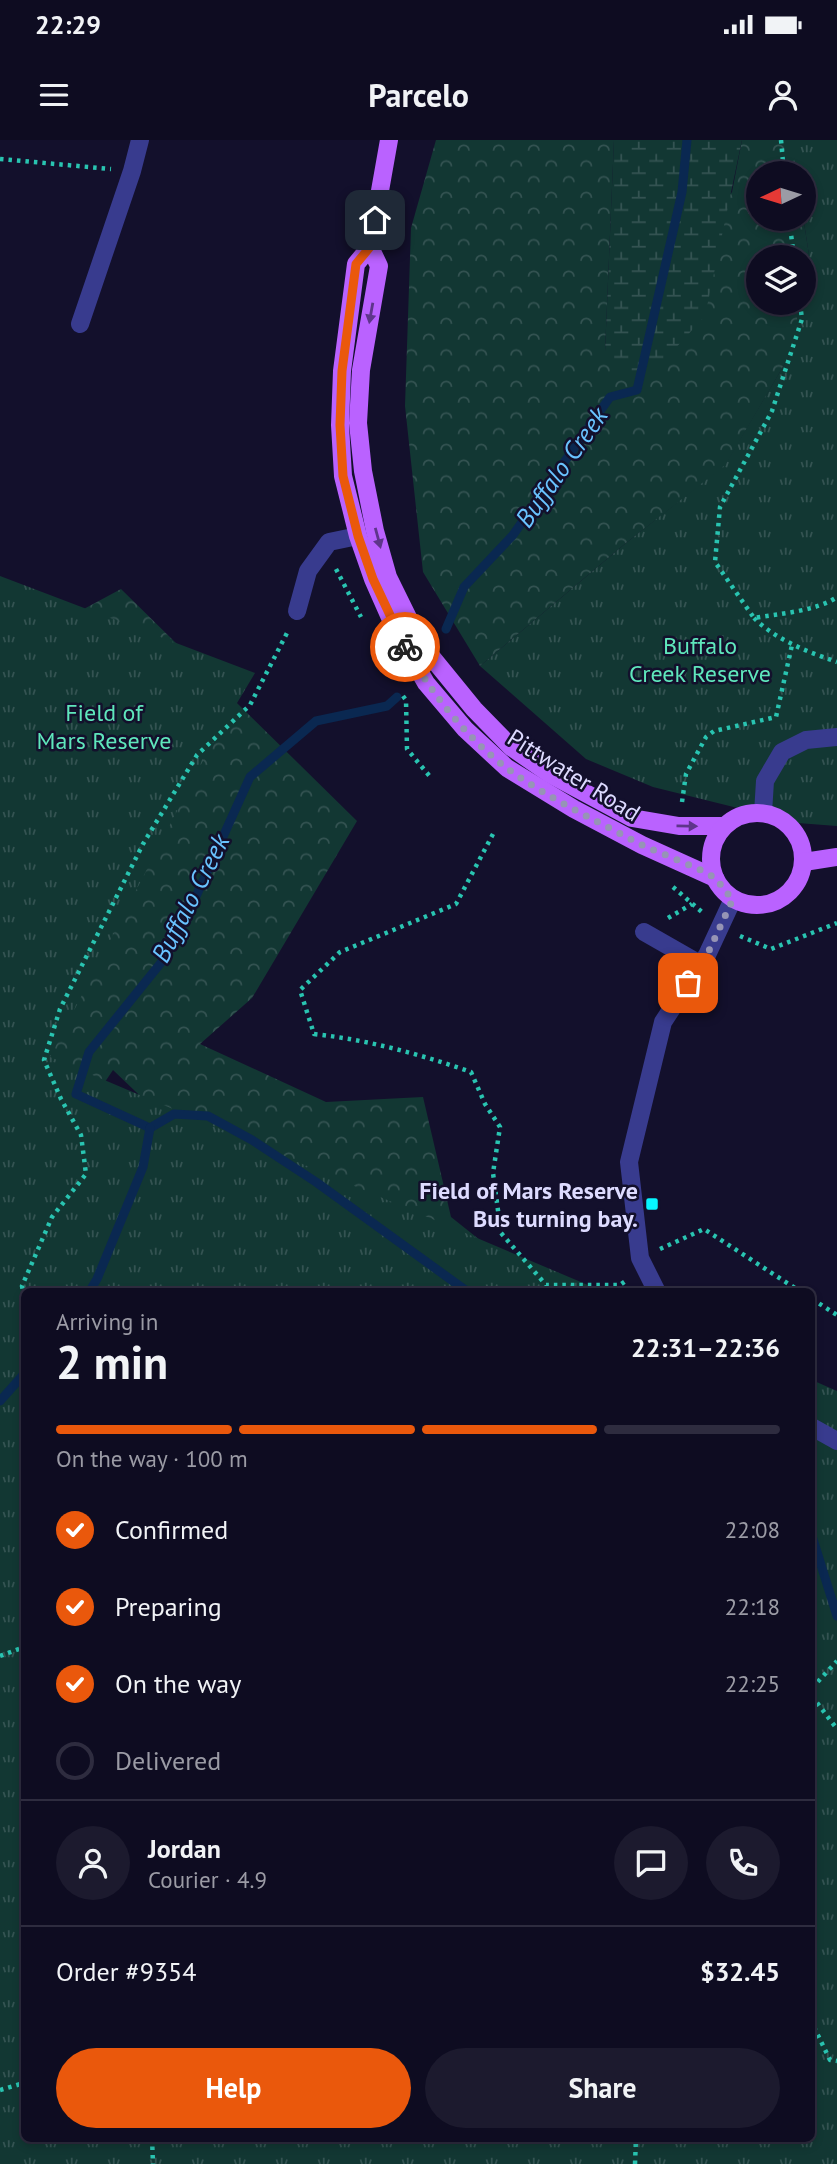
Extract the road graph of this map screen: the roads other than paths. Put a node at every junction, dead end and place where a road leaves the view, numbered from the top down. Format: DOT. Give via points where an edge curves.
graph roads {
  1 [pos="140,140"];
  2 [pos="389,140"];
  3 [pos="370,247"];
  4 [pos="80,324"];
  5 [pos="358,536"];
  6 [pos="297,611"];
  7 [pos="837,737"];
  8 [pos="763,813"];
  9 [pos="724,826"];
  10 [pos="837,857"];
  11 [pos="804,862"];
  12 [pos="715,878"];
  13 [pos="733,899"];
  14 [pos="644,932"];
  15 [pos="700,964"];
  16 [pos="655,1288"];
  17 [pos="815,1429"];
  18 [pos="837,1440"];
  1 -- 4 [label="street"];
  2 -- 3 [label="main road, Pittwater Road"];
  3 -- 5 [label="main road, Pittwater Road" via="356,264 342,371 343,476"];
  3 -- 9 [label="main road, Pittwater Road, one-way" via="379,266 361,370 358,423 363,471 388,577 421,644 511,747 550,774 632,818 679,826"];
  5 -- 6 [label="street" via="329,542 308,571"];
  5 -- 12 [label="main road, Pittwater Road" via="396,631 426,683 465,729 507,768 574,809"];
  7 -- 8 [label="street" via="806,740 782,751 765,781"];
  8 -- 9 [label="main road" via="736,817"];
  8 -- 11 [label="main road" via="788,824 803,848"];
  9 -- 12 [label="main road" via="712,850"];
  10 -- 11 [label="main road"];
  11 -- 13 [label="main road" via="795,887 785,897 760,906"];
  12 -- 13 [label="main road"];
  13 -- 15 [label="street"];
  14 -- 15 [label="street"];
  15 -- 16 [label="street" via="663,1022 629,1162 642,1262"];
  17 -- 18 [label="street"];
}
